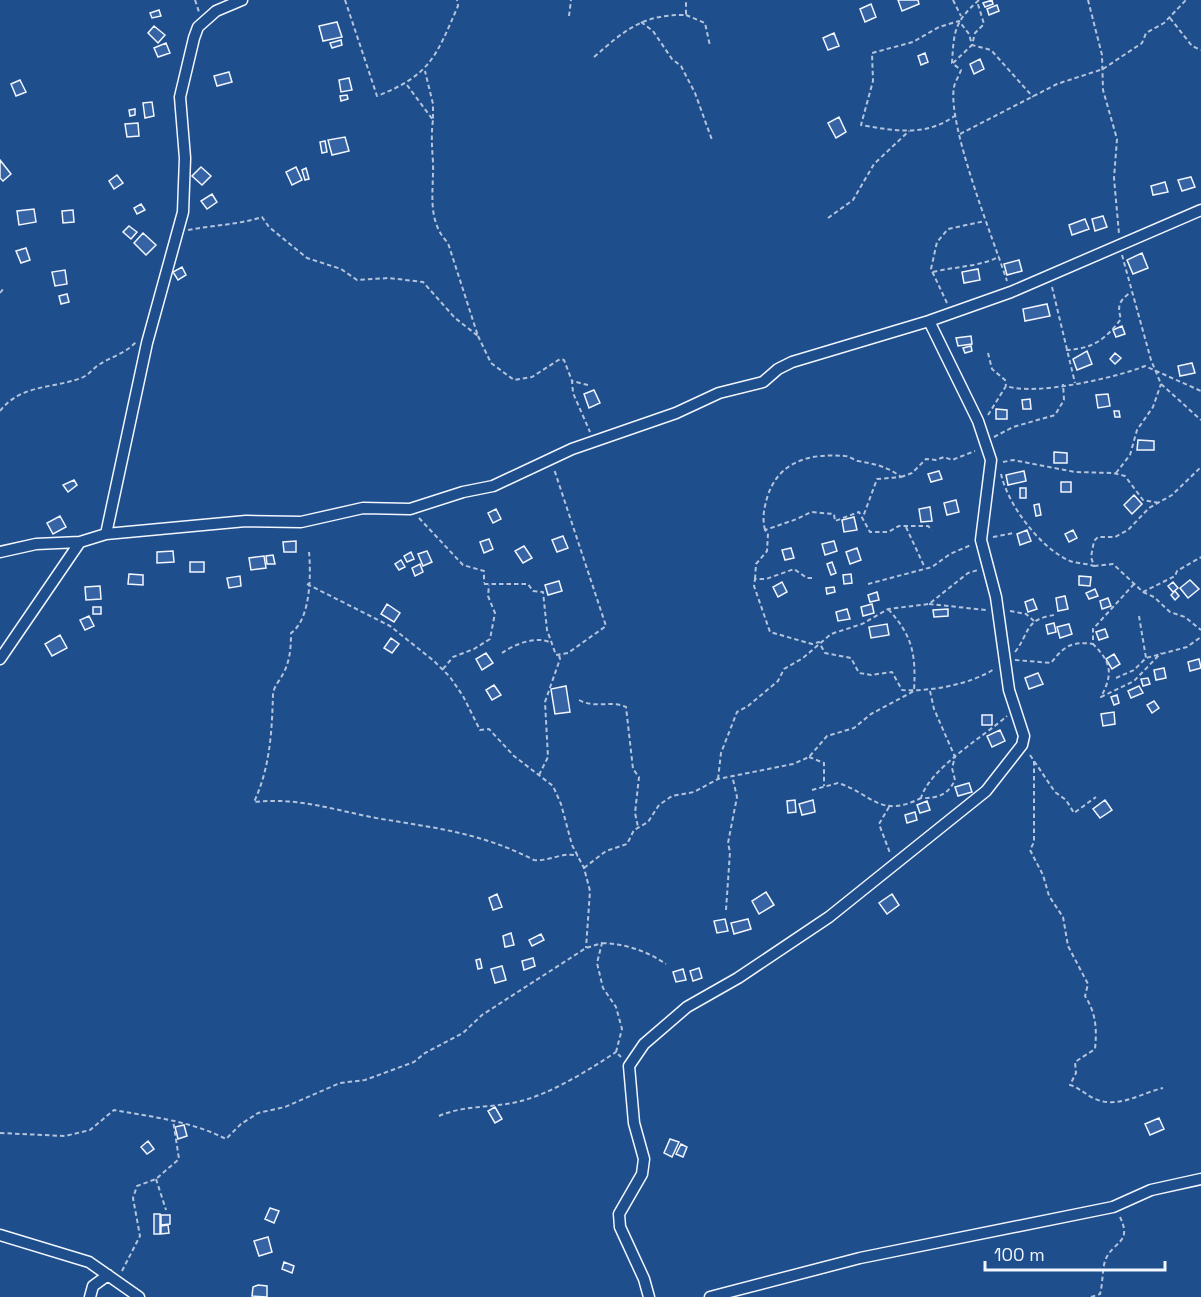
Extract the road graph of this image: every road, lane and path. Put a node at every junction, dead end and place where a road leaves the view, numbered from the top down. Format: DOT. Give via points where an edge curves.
graph roads {
  1 [pos="242,0"];
  2 [pos="345,0"];
  3 [pos="457,0"];
  4 [pos="571,0"];
  5 [pos="686,0"];
  6 [pos="953,0"];
  7 [pos="1088,0"];
  8 [pos="1186,0"];
  9 [pos="978,1"];
  10 [pos="686,15"];
  11 [pos="569,16"];
  12 [pos="961,16"];
  13 [pos="1170,18"];
  14 [pos="959,21"];
  15 [pos="641,22"];
  16 [pos="972,45"];
  17 [pos="710,46"];
  18 [pos="1201,51"];
  19 [pos="594,57"];
  20 [pos="952,63"];
  21 [pos="1103,69"];
  22 [pos="425,70"];
  23 [pos="407,84"];
  24 [pos="1033,97"];
  25 [pos="956,115"];
  26 [pos="433,120"];
  27 [pos="909,131"];
  28 [pos="960,134"];
  29 [pos="712,140"];
  30 [pos="1201,210"];
  31 [pos="828,218"];
  32 [pos="985,221"];
  33 [pos="179,231"];
  34 [pos="1120,244"];
  35 [pos="999,256"];
  36 [pos="933,272"];
  37 [pos="1050,275"];
  38 [pos="4,288"];
  39 [pos="1011,292"];
  40 [pos="1131,292"];
  41 [pos="0,293"];
  42 [pos="951,313"];
  43 [pos="929,321"];
  44 [pos="478,336"];
  45 [pos="138,340"];
  46 [pos="1066,350"];
  47 [pos="988,353"];
  48 [pos="1156,372"];
  49 [pos="572,381"];
  50 [pos="1064,384"];
  51 [pos="1075,384"];
  52 [pos="1161,384"];
  53 [pos="588,385"];
  54 [pos="1006,386"];
  55 [pos="1201,391"];
  56 [pos="0,411"];
  57 [pos="1201,420"];
  58 [pos="978,421"];
  59 [pos="594,441"];
  60 [pos="987,442"];
  61 [pos="551,460"];
  62 [pos="995,462"];
  63 [pos="1201,468"];
  64 [pos="1116,473"];
  65 [pos="901,477"];
  66 [pos="1161,504"];
  67 [pos="410,509"];
  68 [pos="863,517"];
  69 [pos="905,526"];
  70 [pos="765,530"];
  71 [pos="932,530"];
  72 [pos="1014,533"];
  73 [pos="106,534"];
  74 [pos="981,540"];
  75 [pos="80,542"];
  76 [pos="0,552"];
  77 [pos="309,552"];
  78 [pos="1201,557"];
  79 [pos="988,564"];
  80 [pos="1094,566"];
  81 [pos="925,568"];
  82 [pos="812,578"];
  83 [pos="755,579"];
  84 [pos="308,584"];
  85 [pos="484,584"];
  86 [pos="868,584"];
  87 [pos="1134,584"];
  88 [pos="1143,592"];
  89 [pos="929,604"];
  90 [pos="888,609"];
  91 [pos="997,610"];
  92 [pos="1054,615"];
  93 [pos="1139,616"];
  94 [pos="1034,621"];
  95 [pos="1201,630"];
  96 [pos="1201,638"];
  97 [pos="819,642"];
  98 [pos="1093,644"];
  99 [pos="554,650"];
  100 [pos="502,652"];
  101 [pos="1161,653"];
  102 [pos="559,654"];
  103 [pos="1146,658"];
  104 [pos="0,659"];
  105 [pos="1004,662"];
  106 [pos="443,670"];
  107 [pos="1116,678"];
  108 [pos="914,691"];
  109 [pos="930,691"];
  110 [pos="579,700"];
  111 [pos="1015,710"];
  112 [pos="1022,746"];
  113 [pos="809,757"];
  114 [pos="955,757"];
  115 [pos="1034,761"];
  116 [pos="539,775"];
  117 [pos="732,776"];
  118 [pos="718,779"];
  119 [pos="824,786"];
  120 [pos="812,790"];
  121 [pos="1096,797"];
  122 [pos="921,798"];
  123 [pos="889,807"];
  124 [pos="638,827"];
  125 [pos="578,856"];
  126 [pos="584,868"];
  127 [pos="888,868"];
  128 [pos="726,910"];
  129 [pos="602,943"];
  130 [pos="586,948"];
  131 [pos="666,964"];
  132 [pos="616,1052"];
  133 [pos="629,1066"];
  134 [pos="1163,1088"];
  135 [pos="439,1116"];
  136 [pos="173,1120"];
  137 [pos="0,1133"];
  138 [pos="156,1179"];
  139 [pos="1201,1179"];
  140 [pos="1113,1207"];
  141 [pos="166,1210"];
  142 [pos="0,1235"];
  143 [pos="112,1278"];
  144 [pos="90,1297"];
  145 [pos="139,1297"];
  146 [pos="649,1297"];
  147 [pos="710,1297"];
  148 [pos="1091,1297"];
  1 -- 33 [label="street" via="216,11 198,27 194,38 180,97 186,183"];
  2 -- 23 [label="path" via="377,96"];
  3 -- 22 [label="path" via="444,38"];
  4 -- 11 [label="path"];
  5 -- 10 [label="path"];
  6 -- 12 [label="path"];
  7 -- 21 [label="path" via="1098,30"];
  8 -- 13 [label="path"];
  9 -- 12 [label="path"];
  9 -- 16 [label="path" via="984,24 975,33"];
  10 -- 15 [label="path" via="654,16"];
  10 -- 17 [label="path" via="705,23"];
  12 -- 14 [label="path"];
  13 -- 18 [label="path" via="1192,46"];
  13 -- 21 [label="path"];
  14 -- 16 [label="path"];
  14 -- 20 [label="path"];
  14 -- 27 [label="path" via="913,42 872,53 873,81 861,125"];
  15 -- 19 [label="path"];
  15 -- 29 [label="path" via="681,66"];
  16 -- 20 [label="path"];
  16 -- 24 [label="path" via="991,50"];
  20 -- 25 [label="path" via="961,70 954,88"];
  21 -- 24 [label="path" via="1056,84"];
  21 -- 34 [label="path" via="1103,90 1117,139 1114,178"];
  22 -- 23 [label="path"];
  22 -- 26 [label="path"];
  23 -- 26 [label="path"];
  24 -- 28 [label="path"];
  25 -- 27 [label="path" via="934,128"];
  25 -- 28 [label="path"];
  26 -- 44 [label="path" via="432,211 448,243"];
  27 -- 31 [label="path" via="874,164 854,201"];
  28 -- 32 [label="path"];
  30 -- 34 [label="street"];
  32 -- 35 [label="path"];
  32 -- 36 [label="path" via="948,229 937,242"];
  33 -- 44 [label="path" via="235,226 262,217 307,258 341,269 357,280 423,282 455,318"];
  33 -- 73 [label="street" via="147,343"];
  34 -- 37 [label="street"];
  34 -- 40 [label="path"];
  35 -- 36 [label="path" via="991,262"];
  35 -- 39 [label="path"];
  36 -- 42 [label="path"];
  37 -- 39 [label="street"];
  37 -- 46 [label="path"];
  38 -- 41 [label="path"];
  39 -- 42 [label="street"];
  40 -- 46 [label="path" via="1118,307 1120,320 1100,344"];
  40 -- 48 [label="path"];
  42 -- 43 [label="street"];
  43 -- 58 [label="street"];
  43 -- 59 [label="street" via="792,362 763,382 719,393 676,413"];
  44 -- 49 [label="path" via="491,363 514,380 532,377 560,359 564,360"];
  45 -- 56 [label="path" via="84,378 23,392"];
  46 -- 51 [label="path"];
  47 -- 54 [label="path" via="992,369 1005,380"];
  48 -- 51 [label="path" via="1145,366 1126,374"];
  48 -- 52 [label="path"];
  48 -- 55 [label="path"];
  49 -- 53 [label="path"];
  49 -- 59 [label="path" via="573,393"];
  50 -- 51 [label="path"];
  50 -- 54 [label="path" via="1030,390"];
  50 -- 60 [label="path" via="1064,400 1055,415 1013,428"];
  52 -- 57 [label="path"];
  52 -- 64 [label="path" via="1153,407 1137,430 1130,455"];
  54 -- 58 [label="path" via="990,414"];
  58 -- 60 [label="street"];
  59 -- 61 [label="street"];
  60 -- 62 [label="street"];
  60 -- 65 [label="path" via="952,460 926,459 912,473"];
  61 -- 67 [label="street" via="493,486"];
  61 -- 102 [label="path" via="606,626 568,653"];
  62 -- 64 [label="path" via="1013,460 1075,472"];
  62 -- 74 [label="street"];
  62 -- 80 [label="path" via="1007,495 1045,545 1073,562"];
  63 -- 66 [label="path"];
  64 -- 66 [label="path" via="1125,476 1143,500"];
  65 -- 68 [label="path" via="877,479"];
  65 -- 70 [label="path" via="882,465 846,456 822,455 783,468 766,502"];
  66 -- 80 [label="path" via="1149,508 1128,530 1115,537 1098,537 1091,557"];
  67 -- 73 [label="street" via="363,508 301,522 246,521"];
  67 -- 85 [label="path" via="463,565 484,571"];
  68 -- 69 [label="path" via="870,532 888,532"];
  68 -- 70 [label="path" via="858,512 835,521 834,514 810,512"];
  69 -- 71 [label="path" via="928,526"];
  69 -- 81 [label="path"];
  70 -- 83 [label="path" via="767,551 756,564"];
  72 -- 74 [label="path"];
  73 -- 75 [label="street"];
  74 -- 79 [label="street"];
  74 -- 81 [label="path"];
  75 -- 76 [label="street" via="36,544"];
  75 -- 104 [label="street"];
  77 -- 84 [label="path"];
  78 -- 88 [label="path"];
  79 -- 89 [label="path" via="968,573"];
  79 -- 91 [label="street"];
  80 -- 87 [label="path" via="1113,564"];
  81 -- 86 [label="path"];
  82 -- 83 [label="path" via="794,569"];
  83 -- 97 [label="path" via="770,632 812,644"];
  84 -- 106 [label="path" via="390,626"];
  84 -- 125 [label="path" via="310,592 298,628 291,633 286,667 273,692 273,730 264,781 254,802 325,805 375,818 441,827 471,834 534,860"];
  85 -- 99 [label="path" via="528,584 533,591 543,592 545,624"];
  85 -- 106 [label="path" via="489,585 488,596 495,613 490,639 453,657"];
  87 -- 88 [label="path"];
  87 -- 98 [label="path" via="1094,629"];
  88 -- 95 [label="path"];
  89 -- 90 [label="path"];
  89 -- 91 [label="path"];
  90 -- 97 [label="path"];
  90 -- 108 [label="path" via="911,640"];
  91 -- 94 [label="path" via="1026,614"];
  91 -- 105 [label="street"];
  92 -- 94 [label="path"];
  93 -- 103 [label="path"];
  94 -- 105 [label="path" via="1017,651"];
  96 -- 101 [label="path" via="1186,647"];
  97 -- 108 [label="path" via="825,653 851,658 859,673 892,672 902,690"];
  97 -- 118 [label="path" via="784,669 778,681 737,712 721,753"];
  98 -- 101 [label="path" via="1110,668 1101,697 1134,681"];
  98 -- 105 [label="path" via="1077,642 1065,646 1051,663 1021,658"];
  99 -- 100 [label="path" via="548,640 537,640"];
  99 -- 102 [label="path"];
  101 -- 103 [label="path"];
  102 -- 116 [label="path" via="545,702 548,757"];
  103 -- 107 [label="path" via="1134,670"];
  105 -- 109 [label="path" via="972,680"];
  105 -- 111 [label="street"];
  106 -- 116 [label="path" via="463,696 480,730 489,729"];
  108 -- 109 [label="path"];
  108 -- 113 [label="path" via="854,728 827,736"];
  109 -- 114 [label="path"];
  110 -- 124 [label="path" via="597,706 626,706 633,769 639,777 635,813"];
  111 -- 112 [label="street" via="1024,736"];
  111 -- 114 [label="path"];
  112 -- 115 [label="path"];
  112 -- 127 [label="street" via="986,791"];
  113 -- 117 [label="path"];
  113 -- 119 [label="path" via="824,763"];
  114 -- 122 [label="path"];
  114 -- 122 [label="path" via="955,780 949,791 937,798"];
  115 -- 121 [label="path" via="1074,813"];
  115 -- 134 [label="path" via="1034,842 1030,850 1049,896 1063,917 1068,946 1088,984 1085,996 1095,1021 1095,1049 1075,1062 1076,1073 1070,1085 1095,1099 1110,1102"];
  116 -- 125 [label="path" via="553,786"];
  117 -- 118 [label="path"];
  117 -- 128 [label="path" via="737,796 729,843"];
  118 -- 124 [label="path" via="694,792 672,796 659,805 648,822"];
  119 -- 120 [label="path"];
  119 -- 123 [label="path" via="838,783"];
  122 -- 123 [label="path" via="905,806"];
  123 -- 127 [label="path" via="879,824 892,857"];
  124 -- 126 [label="path" via="627,844 606,851"];
  125 -- 126 [label="path"];
  126 -- 130 [label="path" via="591,908"];
  127 -- 133 [label="street" via="795,941 668,1021 644,1044"];
  129 -- 130 [label="path"];
  129 -- 131 [label="path" via="619,943 652,954"];
  129 -- 132 [label="path" via="597,963 603,988 616,1007 622,1029"];
  130 -- 136 [label="path" via="414,1062 365,1080 340,1083 285,1107 258,1113 226,1139"];
  132 -- 133 [label="path"];
  132 -- 135 [label="path" via="533,1098"];
  133 -- 146 [label="street" via="634,1123 644,1159 642,1174 619,1214 620,1227"];
  136 -- 137 [label="path" via="114,1110 90,1130 65,1136"];
  136 -- 138 [label="path" via="179,1159"];
  138 -- 141 [label="path"];
  138 -- 143 [label="path" via="137,1186 133,1198 140,1236"];
  139 -- 140 [label="street" via="1151,1190"];
  140 -- 147 [label="street" via="860,1258"];
  140 -- 148 [label="path" via="1125,1231 1122,1242 1110,1251 1105,1262 1100,1294"];
  142 -- 143 [label="street" via="89,1262"];
  143 -- 144 [label="street" via="93,1286"];
  143 -- 145 [label="street"];
}
